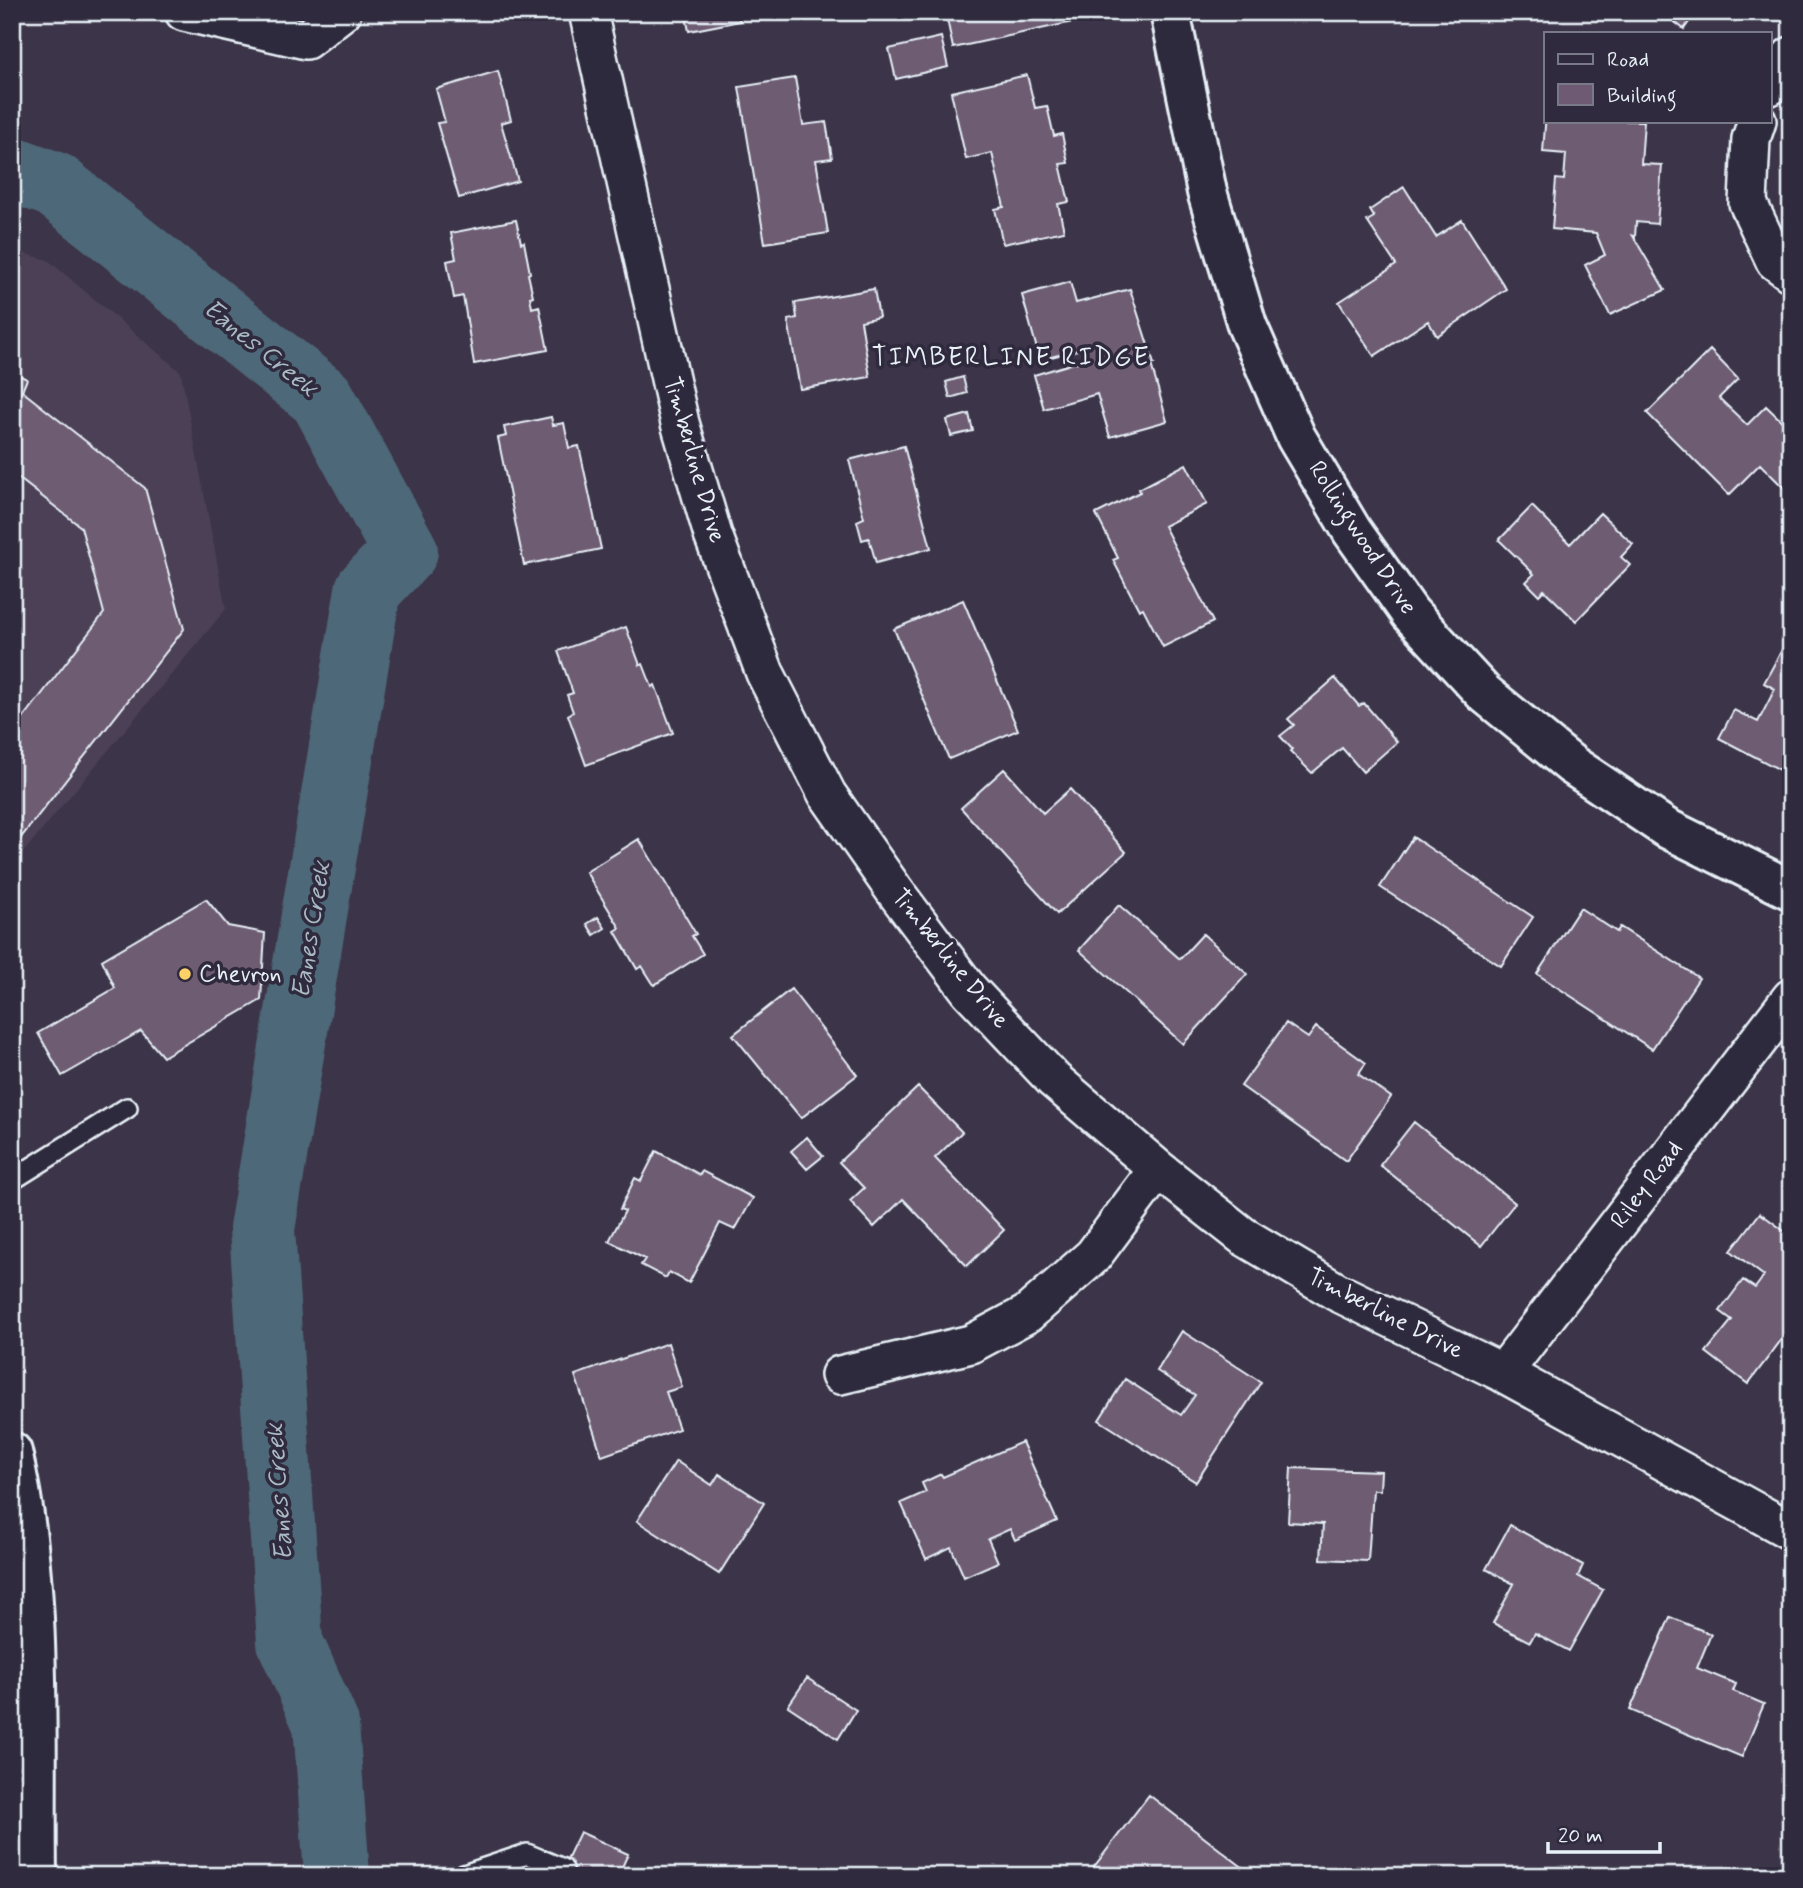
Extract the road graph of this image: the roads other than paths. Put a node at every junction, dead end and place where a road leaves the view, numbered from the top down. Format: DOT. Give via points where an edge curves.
graph roads {
  1 [pos="184,12"];
  2 [pos="342,12"];
  3 [pos="588,12"];
  4 [pos="1170,12"];
  5 [pos="1791,56"];
  6 [pos="1772,83"];
  7 [pos="1757,122"];
  8 [pos="1791,273"];
  9 [pos="1791,890"];
  10 [pos="1791,998"];
  11 [pos="127,1108"];
  12 [pos="1158,1169"];
  13 [pos="12,1180"];
  14 [pos="1503,1373"];
  15 [pos="840,1375"];
  16 [pos="12,1452"];
  17 [pos="1791,1531"];
  18 [pos="563,1868"];
  19 [pos="37,1876"];
  20 [pos="461,1876"];
  1 -- 2 [label="street" via="306,40"];
  3 -- 12 [label="street, Timberline Drive" via="680,423 713,535 765,673 827,794 969,990 1054,1080"];
  4 -- 9 [label="street, Rollingwood Drive" via="1207,192 1247,325 1296,437 1352,531 1410,613 1484,693 1572,765 1666,828"];
  5 -- 6 [label="street"];
  7 -- 8 [label="street" via="1751,139 1748,203 1775,261"];
  10 -- 14 [label="street, Riley Road"];
  11 -- 13 [label="lane"];
  12 -- 14 [label="street, Timberline Drive" via="1243,1236 1337,1292"];
  12 -- 15 [label="street" via="1093,1256 1027,1314 971,1344"];
  14 -- 17 [label="street, Timberline Drive"];
  16 -- 19 [label="street" via="26,1532 33,1630"];
  18 -- 20 [label="lane" via="527,1854"];
}
